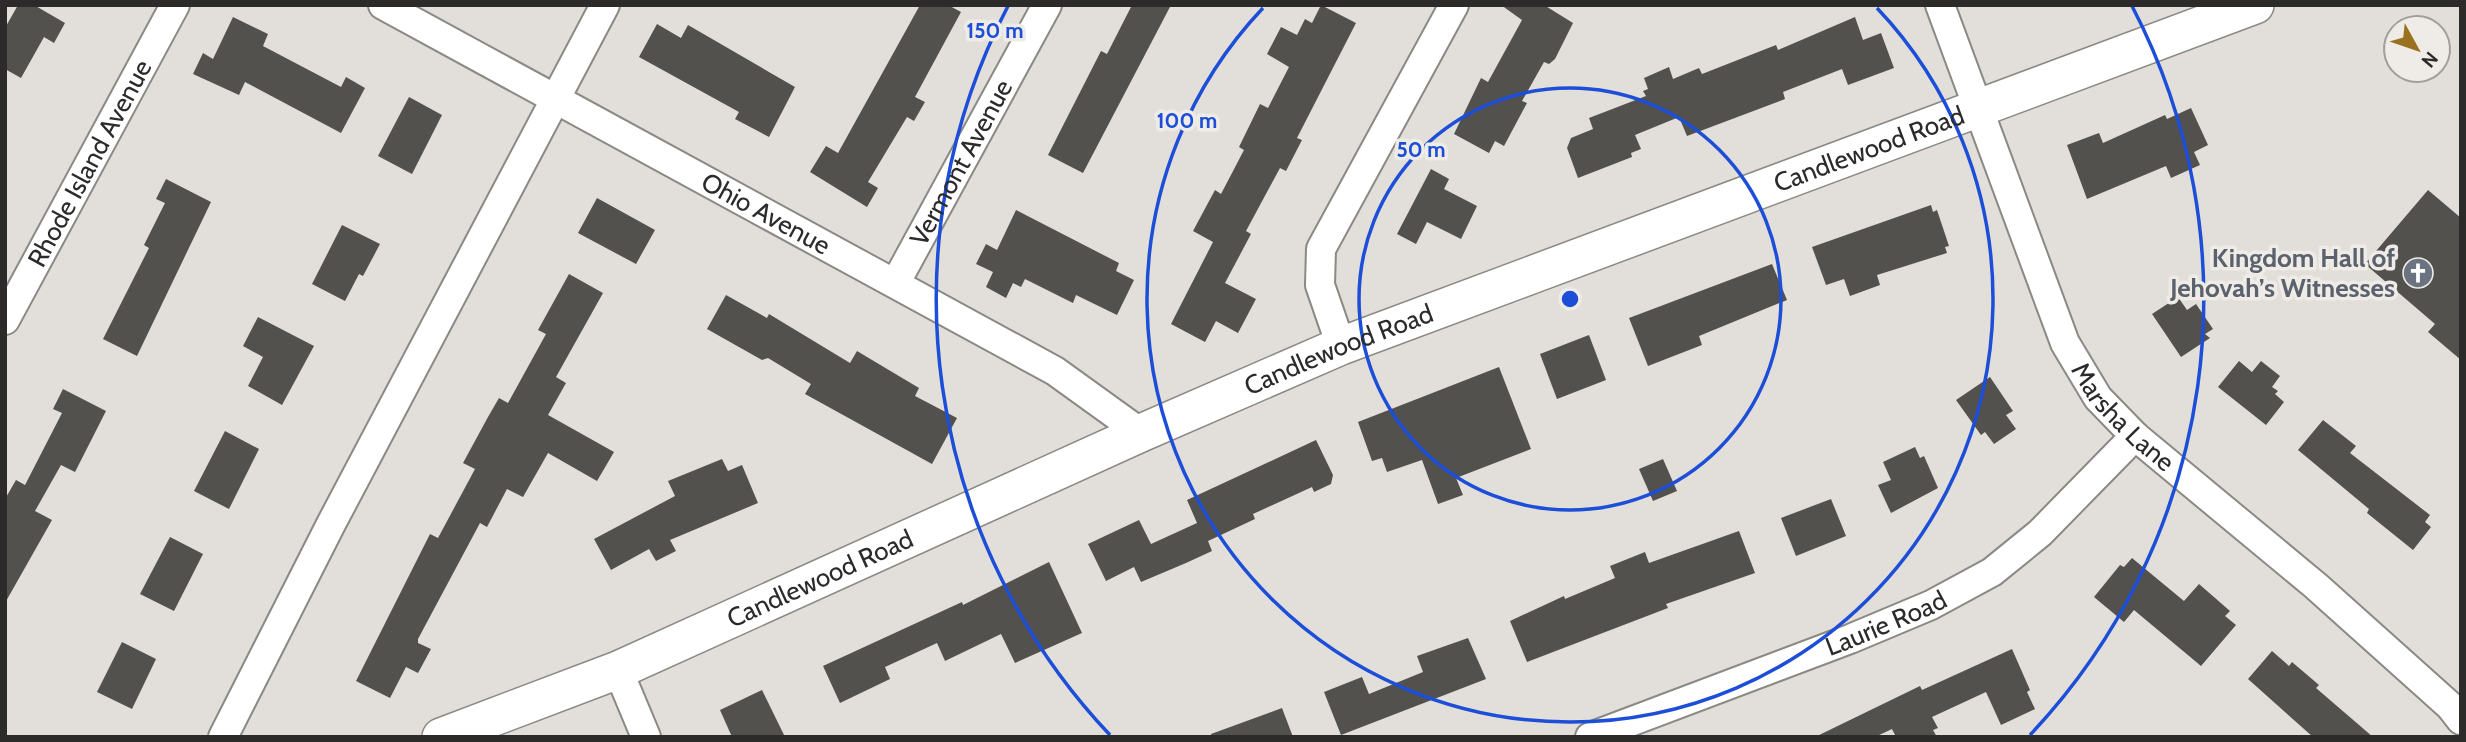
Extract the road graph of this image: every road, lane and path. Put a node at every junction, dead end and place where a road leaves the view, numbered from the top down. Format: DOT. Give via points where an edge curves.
graph roads {
  1 [pos="174,5"];
  2 [pos="383,5"];
  3 [pos="605,5"];
  4 [pos="1047,5"];
  5 [pos="1454,5"];
  6 [pos="1940,5"];
  7 [pos="2255,5"];
  8 [pos="555,98"];
  9 [pos="1976,109"];
  10 [pos="896,282"];
  11 [pos="5,320"];
  12 [pos="1341,346"];
  13 [pos="1141,433"];
  14 [pos="2135,436"];
  15 [pos="618,670"];
  16 [pos="2461,720"];
  17 [pos="223,737"];
  18 [pos="441,737"];
  19 [pos="646,737"];
  20 [pos="1590,737"];
  1 -- 11 [label="street, Rhode Island Avenue"];
  2 -- 8 [label="street, Ohio Avenue"];
  3 -- 8 [label="street"];
  4 -- 10 [label="street, Vermont Avenue"];
  5 -- 12 [label="street" via="1321,249 1320,285"];
  6 -- 9 [label="street, Marsha Lane"];
  7 -- 9 [label="street, Candlewood Road"];
  8 -- 10 [label="street, Ohio Avenue"];
  8 -- 17 [label="street"];
  9 -- 12 [label="street, Candlewood Road"];
  9 -- 14 [label="street, Marsha Lane" via="2065,342 2098,398"];
  10 -- 13 [label="street, Ohio Avenue" via="1055,371"];
  12 -- 13 [label="street, Candlewood Road"];
  13 -- 15 [label="street, Candlewood Road"];
  14 -- 16 [label="street, Marsha Lane" via="2316,586"];
  14 -- 20 [label="street, Laurie Road" via="2057,518 1992,572 1931,605 1850,639"];
  15 -- 18 [label="street, Candlewood Road"];
  15 -- 19 [label="street"];
}
